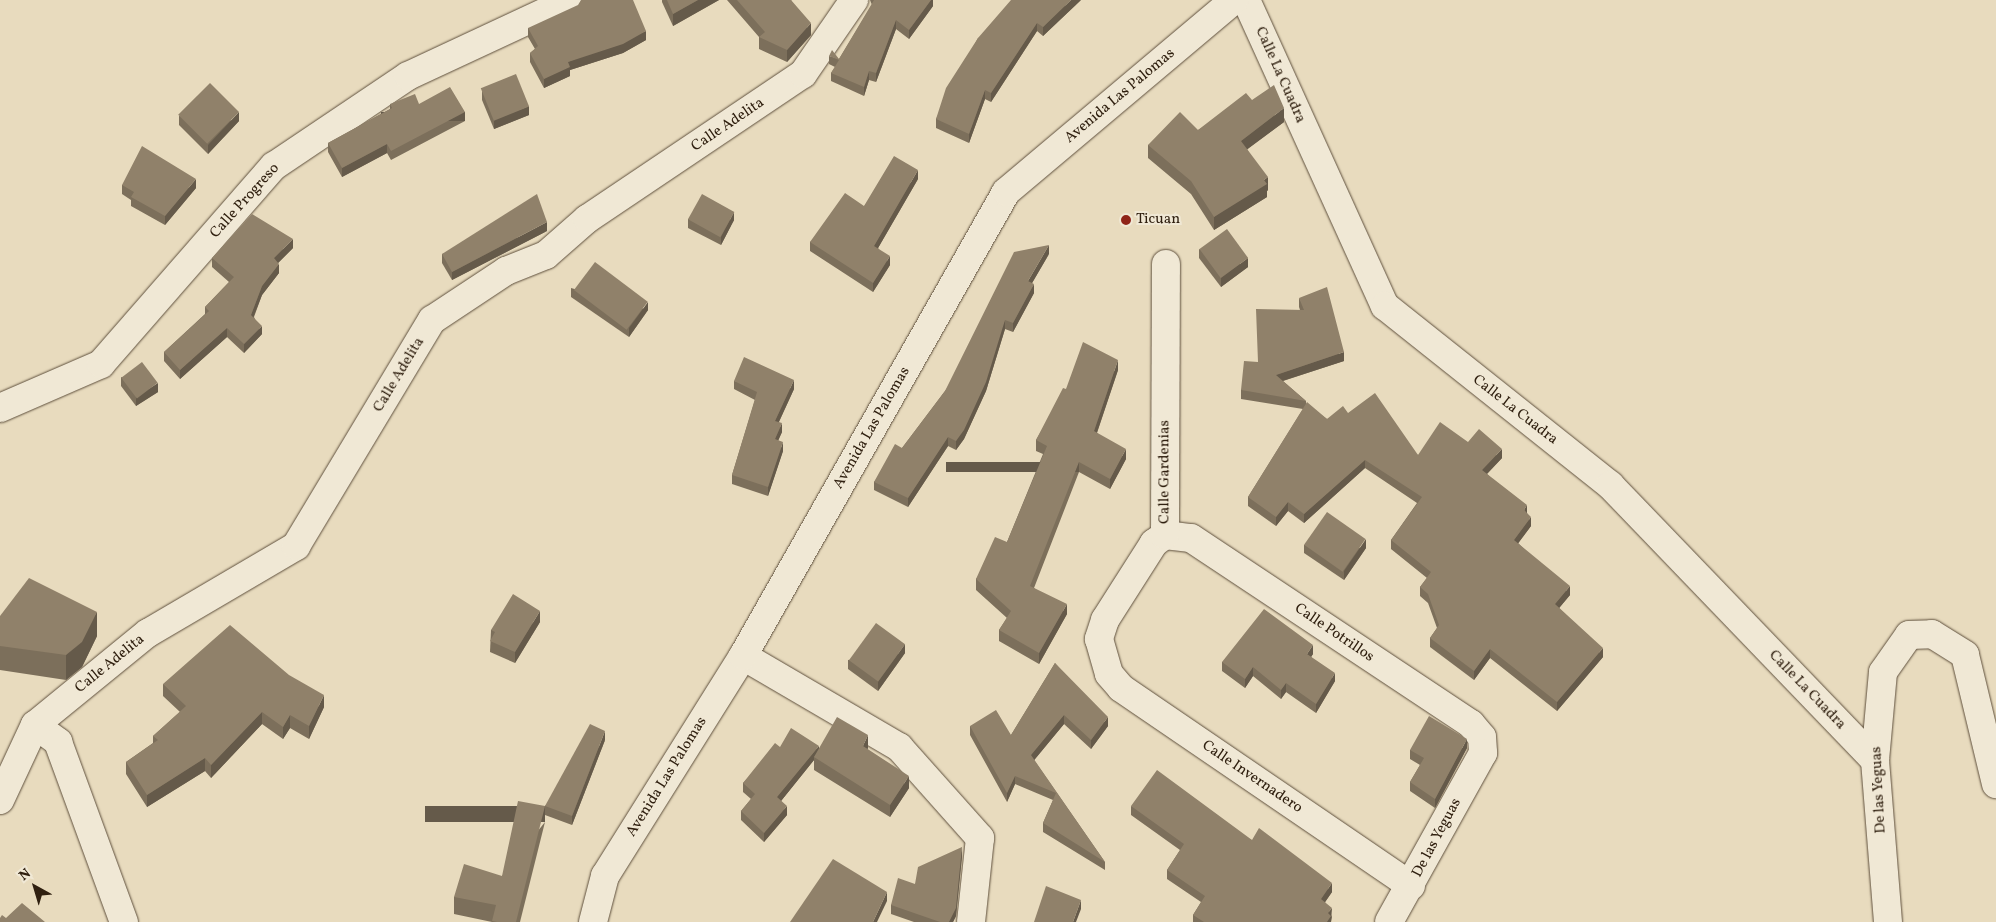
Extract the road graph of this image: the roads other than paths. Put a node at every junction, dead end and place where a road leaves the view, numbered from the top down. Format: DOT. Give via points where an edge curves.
graph roads {
  1 [pos="572,0"];
  2 [pos="854,0"];
  3 [pos="1234,0"];
  4 [pos="1246,0"];
  5 [pos="1166,264"];
  6 [pos="0,408"];
  7 [pos="1165,535"];
  8 [pos="743,656"];
  9 [pos="1102,660"];
  10 [pos="35,725"];
  11 [pos="1482,753"];
  12 [pos="1992,754"];
  13 [pos="1875,760"];
  14 [pos="1996,784"];
  15 [pos="0,800"];
  16 [pos="1411,886"];
  17 [pos="124,922"];
  18 [pos="593,922"];
  19 [pos="971,922"];
  20 [pos="1389,922"];
  21 [pos="1888,922"];
  1 -- 6 [label="street, Calle Progreso" via="408,76 274,166 101,364"];
  2 -- 10 [label="street, Calle Adelita" via="803,74 586,219 546,255 506,271 432,320 296,546 148,633"];
  3 -- 8 [label="street, Avenida Las Palomas" via="1006,192"];
  4 -- 13 [label="street, Calle La Cuadra" via="1385,306 1610,485"];
  5 -- 7 [label="street, Calle Gardenias"];
  7 -- 9 [label="street, Calle Gardenias" via="1154,543 1105,620 1099,639"];
  7 -- 11 [label="street, Calle Potrillos" via="1191,538 1471,724 1482,737"];
  8 -- 18 [label="street, Avenida Las Palomas" via="605,876"];
  8 -- 19 [label="street" via="898,747 980,838"];
  9 -- 16 [label="street, Calle Invernadero" via="1121,688"];
  10 -- 15 [label="street, Calle Adelita"];
  10 -- 17 [label="street" via="58,742"];
  11 -- 16 [label="street, De las Yeguas"];
  12 -- 13 [label="street, De las Yeguas" via="1964,655 1932,634 1909,635 1883,672"];
  12 -- 14 [label="street"];
  13 -- 21 [label="street, De las Yeguas"];
  16 -- 20 [label="street, De las Yeguas"];
}
